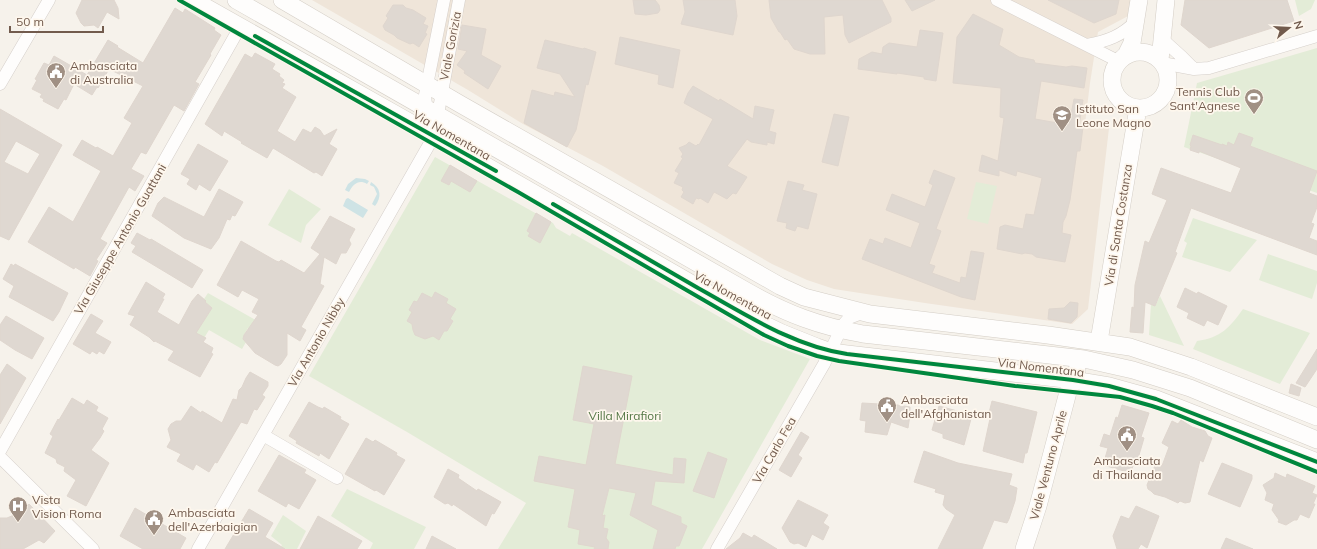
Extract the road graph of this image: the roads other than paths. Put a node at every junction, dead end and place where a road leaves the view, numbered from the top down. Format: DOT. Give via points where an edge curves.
graph roads {
  1 [pos="49,0"];
  2 [pos="193,0"];
  3 [pos="236,0"];
  4 [pos="282,0"];
  5 [pos="444,0"];
  6 [pos="459,0"];
  7 [pos="997,0"];
  8 [pos="1139,0"];
  9 [pos="1166,0"];
  10 [pos="1136,21"];
  11 [pos="240,27"];
  12 [pos="1317,36"];
  13 [pos="1161,38"];
  14 [pos="1087,45"];
  15 [pos="1122,58"];
  16 [pos="1161,62"];
  17 [pos="1194,70"];
  18 [pos="0,84"];
  19 [pos="427,84"];
  20 [pos="441,92"];
  21 [pos="1138,108"];
  22 [pos="432,111"];
  23 [pos="434,136"];
  24 [pos="862,313"];
  25 [pos="840,330"];
  26 [pos="1100,342"];
  27 [pos="831,352"];
  28 [pos="1084,360"];
  29 [pos="1073,380"];
  30 [pos="1317,417"];
  31 [pos="264,435"];
  32 [pos="1317,440"];
  33 [pos="0,451"];
  34 [pos="0,458"];
  35 [pos="1317,462"];
  36 [pos="336,478"];
  37 [pos="93,549"];
  38 [pos="198,549"];
  39 [pos="717,549"];
  40 [pos="1024,549"];
  1 -- 18 [label="street"];
  2 -- 11 [label="street, Via Nomentana"];
  3 -- 22 [label="street, Via Nomentana"];
  4 -- 19 [label="street"];
  5 -- 19 [label="street, Viale Gorizia"];
  6 -- 20 [label="street, Viale Gorizia"];
  7 -- 14 [label="street"];
  8 -- 10 [label="street"];
  9 -- 13 [label="street"];
  10 -- 14 [label="street" via="1119,35"];
  10 -- 15 [label="street" via="1132,42"];
  11 -- 23 [label="street, Via Nomentana"];
  11 -- 33 [label="street, Via Giuseppe Antonio Guattani"];
  12 -- 17 [label="street"];
  13 -- 16 [label="street"];
  13 -- 17 [label="street"];
  14 -- 15 [label="street"];
  15 -- 16 [label="street" via="1140,51 1147,52"];
  15 -- 21 [label="street" via="1112,75 1113,90 1123,102"];
  16 -- 17 [label="street"];
  16 -- 21 [label="street" via="1168,81 1164,94 1150,106"];
  19 -- 20 [label="street"];
  19 -- 22 [label="street, Viale Gorizia" via="425,95"];
  20 -- 22 [label="street, Viale Gorizia"];
  20 -- 24 [label="street" via="780,286 804,297"];
  21 -- 26 [label="street, Via di Santa Costanza"];
  22 -- 23 [label="street, Via Antonio Nibby"];
  22 -- 25 [label="street, Via Nomentana" via="771,305 806,320"];
  23 -- 27 [label="street, Via Nomentana" via="755,320"];
  23 -- 31 [label="street, Via Antonio Nibby"];
  24 -- 25 [label="street" via="846,320"];
  24 -- 26 [label="street"];
  25 -- 27 [label="street, Via Carlo Fea"];
  25 -- 28 [label="street, Via Nomentana"];
  26 -- 28 [label="street, Viale Ventuno Aprile"];
  26 -- 30 [label="street" via="1130,347 1178,362"];
  27 -- 29 [label="street, Via Nomentana"];
  27 -- 39 [label="street, Via Carlo Fea"];
  28 -- 29 [label="street, Viale Ventuno Aprile"];
  28 -- 32 [label="street, Via Nomentana" via="1137,371 1190,388"];
  29 -- 35 [label="street, Via Nomentana" via="1109,386 1162,401"];
  29 -- 40 [label="street, Viale Ventuno Aprile"];
  31 -- 36 [label="street"];
  31 -- 38 [label="street, Via Antonio Nibby"];
  34 -- 37 [label="street"];
}
